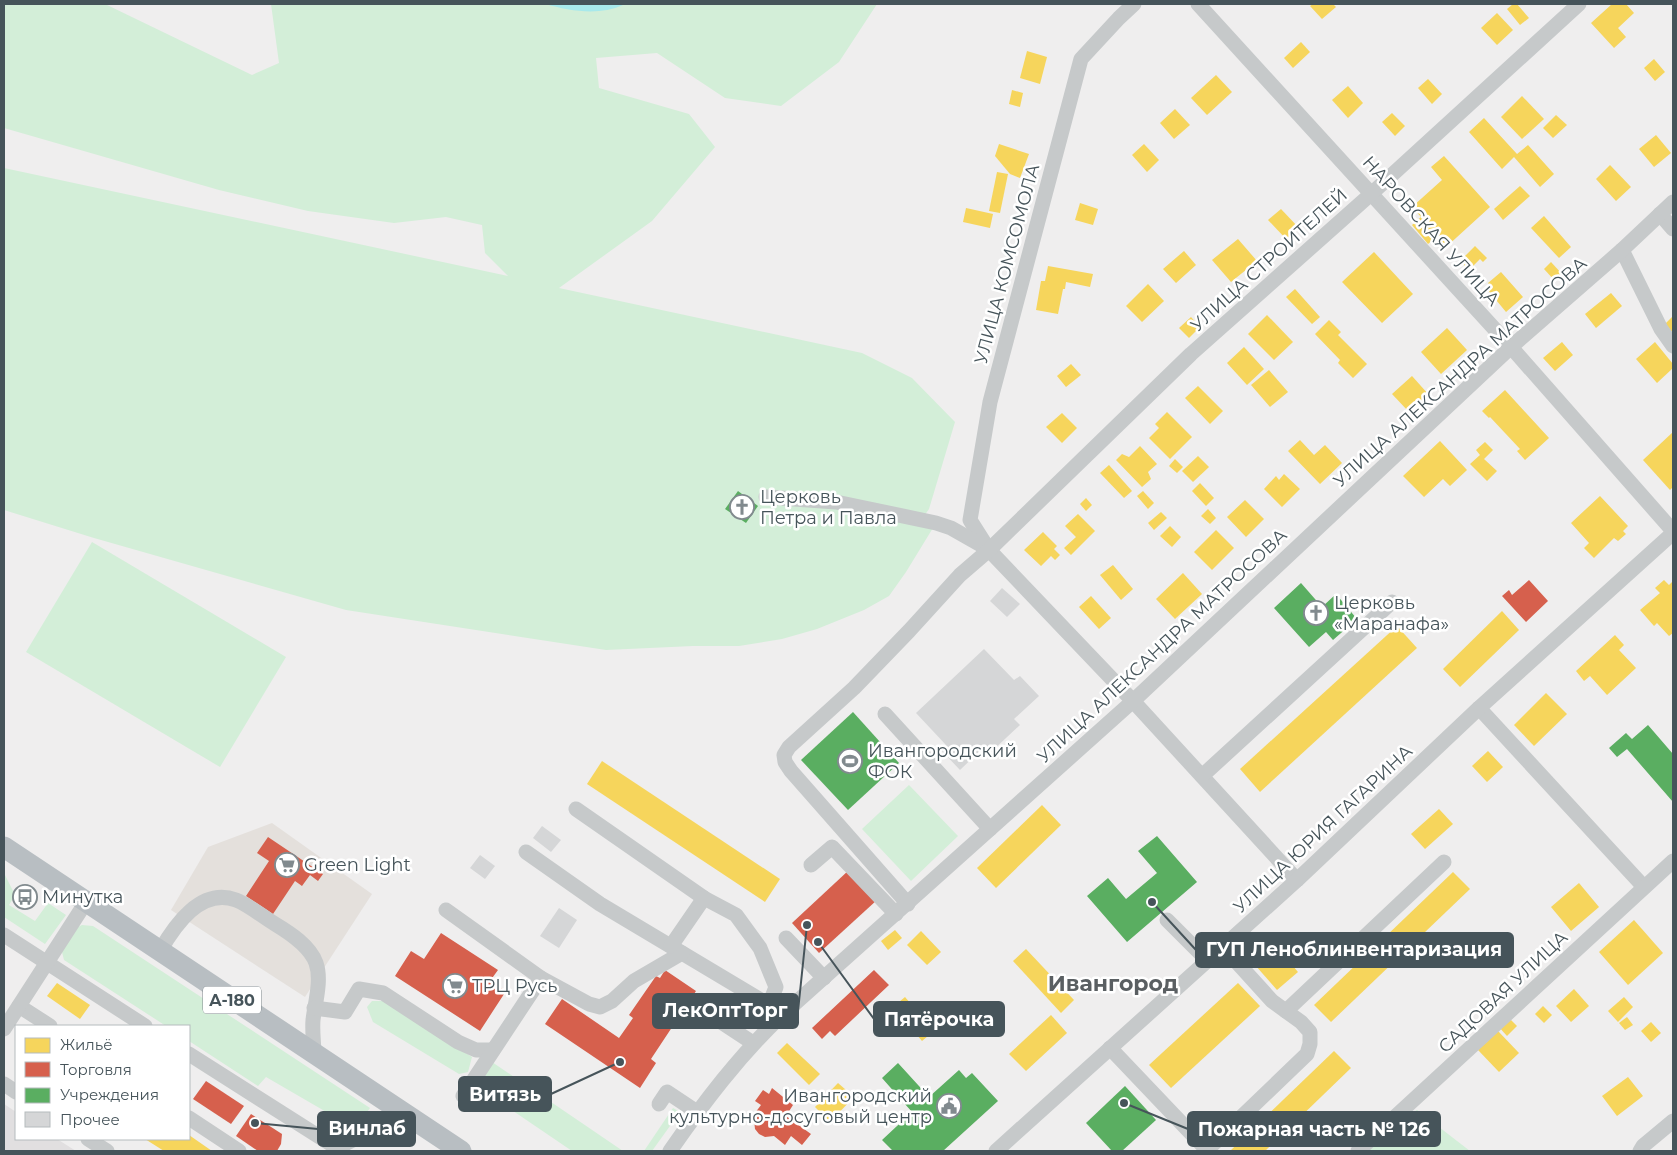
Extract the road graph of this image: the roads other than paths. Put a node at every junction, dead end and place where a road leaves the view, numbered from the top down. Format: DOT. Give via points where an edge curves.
graph roads {
  1 [pos="1134,4"];
  2 [pos="1198,4"];
  3 [pos="1579,4"];
  4 [pos="1371,194"];
  5 [pos="1673,202"];
  6 [pos="1660,214"];
  7 [pos="1673,230"];
  8 [pos="1622,250"];
  9 [pos="1673,346"];
  10 [pos="1511,347"];
  11 [pos="766,497"];
  12 [pos="1673,532"];
  13 [pos="989,550"];
  14 [pos="1392,602"];
  15 [pos="1133,701"];
  16 [pos="1479,708"];
  17 [pos="885,714"];
  18 [pos="1202,776"];
  19 [pos="576,809"];
  20 [pos="990,829"];
  21 [pos="4,847"];
  22 [pos="526,852"];
  23 [pos="1673,860"];
  24 [pos="1444,862"];
  25 [pos="811,865"];
  26 [pos="1297,880"];
  27 [pos="1644,887"];
  28 [pos="704,898"];
  29 [pos="86,902"];
  30 [pos="908,904"];
  31 [pos="446,910"];
  32 [pos="896,914"];
  33 [pos="1167,920"];
  34 [pos="4,934"];
  35 [pos="786,938"];
  36 [pos="1223,947"];
  37 [pos="676,950"];
  38 [pos="160,951"];
  39 [pos="1208,961"];
  40 [pos="47,964"];
  41 [pos="541,978"];
  42 [pos="824,978"];
  43 [pos="769,1005"];
  44 [pos="19,1006"];
  45 [pos="314,1008"];
  46 [pos="1286,1011"];
  47 [pos="782,1015"];
  48 [pos="712,1016"];
  49 [pos="48,1025"];
  50 [pos="143,1025"];
  51 [pos="4,1029"];
  52 [pos="753,1043"];
  53 [pos="1110,1048"];
  54 [pos="493,1050"];
  55 [pos="190,1055"];
  56 [pos="314,1055"];
  57 [pos="4,1084"];
  58 [pos="15,1091"];
  59 [pos="462,1096"];
  60 [pos="659,1104"];
  61 [pos="697,1112"];
  62 [pos="403,1114"];
  63 [pos="190,1119"];
  64 [pos="1673,1121"];
  65 [pos="90,1140"];
  66 [pos="338,1150"];
  67 [pos="106,1151"];
  68 [pos="239,1151"];
  69 [pos="461,1151"];
  70 [pos="670,1151"];
  71 [pos="996,1151"];
  72 [pos="1358,1151"];
  73 [pos="1640,1151"];
  1 -- 13 [label="street, УЛИЦА КОМСОМОЛА" via="1081,59 990,402 970,520"];
  2 -- 4 [label="street, НАРОВСКАЯ УЛИЦА"];
  3 -- 4 [label="street, УЛИЦА СТРОИТЕЛЕЙ"];
  4 -- 10 [label="street, НАРОВСКАЯ УЛИЦА"];
  4 -- 13 [label="street, УЛИЦА СТРОИТЕЛЕЙ" via="1191,354"];
  5 -- 6 [label="street, УЛИЦА АЛЕКСАНДРА МАТРОСОВА"];
  6 -- 7 [label="street"];
  6 -- 8 [label="street, УЛИЦА АЛЕКСАНДРА МАТРОСОВА"];
  8 -- 9 [label="street" via="1661,329"];
  8 -- 10 [label="street, УЛИЦА АЛЕКСАНДРА МАТРОСОВА"];
  10 -- 12 [label="street, НАРОВСКАЯ УЛИЦА"];
  10 -- 15 [label="street, УЛИЦА АЛЕКСАНДРА МАТРОСОВА"];
  11 -- 13 [label="street" via="836,502 936,523"];
  12 -- 16 [label="street, УЛИЦА ЮРИЯ ГАГАРИНА"];
  13 -- 15 [label="street"];
  13 -- 30 [label="street, УЛИЦА СТРОИТЕЛЕЙ" via="960,575 854,688 784,755 784,762 791,771"];
  14 -- 18 [label="street"];
  15 -- 18 [label="street"];
  15 -- 20 [label="street, УЛИЦА АЛЕКСАНДРА МАТРОСОВА"];
  16 -- 26 [label="street, УЛИЦА ЮРИЯ ГАГАРИНА"];
  16 -- 27 [label="street"];
  17 -- 20 [label="street"];
  18 -- 26 [label="street"];
  19 -- 28 [label="street"];
  20 -- 30 [label="street, УЛИЦА АЛЕКСАНДРА МАТРОСОВА"];
  21 -- 29 [label="highway, А-180"];
  22 -- 37 [label="street" via="600,904"];
  23 -- 27 [label="street, САДОВАЯ УЛИЦА"];
  24 -- 46 [label="street"];
  25 -- 32 [label="street" via="832,847"];
  26 -- 36 [label="street, УЛИЦА ЮРИЯ ГАГАРИНА"];
  27 -- 72 [label="street, САДОВАЯ УЛИЦА"];
  28 -- 37 [label="street"];
  28 -- 43 [label="street" via="736,915 760,948 776,987"];
  29 -- 38 [label="highway, А-180"];
  29 -- 40 [label="street"];
  30 -- 32 [label="street, УЛИЦА АЛЕКСАНДРА МАТРОСОВА"];
  31 -- 41 [label="street"];
  32 -- 42 [label="street, УЛИЦА АЛЕКСАНДРА МАТРОСОВА"];
  33 -- 39 [label="street"];
  34 -- 40 [label="street"];
  35 -- 42 [label="street"];
  36 -- 39 [label="street, УЛИЦА ЮРИЯ ГАГАРИНА"];
  36 -- 46 [label="street" via="1272,1001"];
  37 -- 41 [label="street" via="600,1007"];
  37 -- 43 [label="street"];
  38 -- 45 [label="street" via="173,928 195,907 218,896 236,900 310,951 317,964"];
  38 -- 56 [label="highway, А-180"];
  39 -- 53 [label="street, УЛИЦА ЮРИЯ ГАГАРИНА"];
  40 -- 44 [label="street"];
  40 -- 50 [label="street"];
  41 -- 54 [label="street"];
  42 -- 47 [label="street, УЛИЦА АЛЕКСАНДРА МАТРОСОВА"];
  43 -- 47 [label="street"];
  44 -- 49 [label="street"];
  44 -- 51 [label="street"];
  45 -- 54 [label="street" via="345,1012 358,989 383,993 458,1042 476,1050"];
  45 -- 56 [label="street"];
  46 -- 53 [label="street" via="1310,1032 1307,1054 1207,1150"];
  47 -- 52 [label="street, УЛИЦА АЛЕКСАНДРА МАТРОСОВА"];
  48 -- 52 [label="street"];
  52 -- 61 [label="street, УЛИЦА АЛЕКСАНДРА МАТРОСОВА"];
  53 -- 71 [label="street, УЛИЦА ЮРИЯ ГАГАРИНА"];
  54 -- 59 [label="street"];
  55 -- 66 [label="street"];
  56 -- 62 [label="highway, А-180"];
  57 -- 58 [label="street"];
  60 -- 61 [label="street" via="667,1092"];
  61 -- 70 [label="street, УЛИЦА АЛЕКСАНДРА МАТРОСОВА"];
  62 -- 66 [label="street"];
  62 -- 69 [label="highway, А-180"];
  63 -- 68 [label="street"];
  64 -- 73 [label="street"];
  65 -- 67 [label="street"];
}
